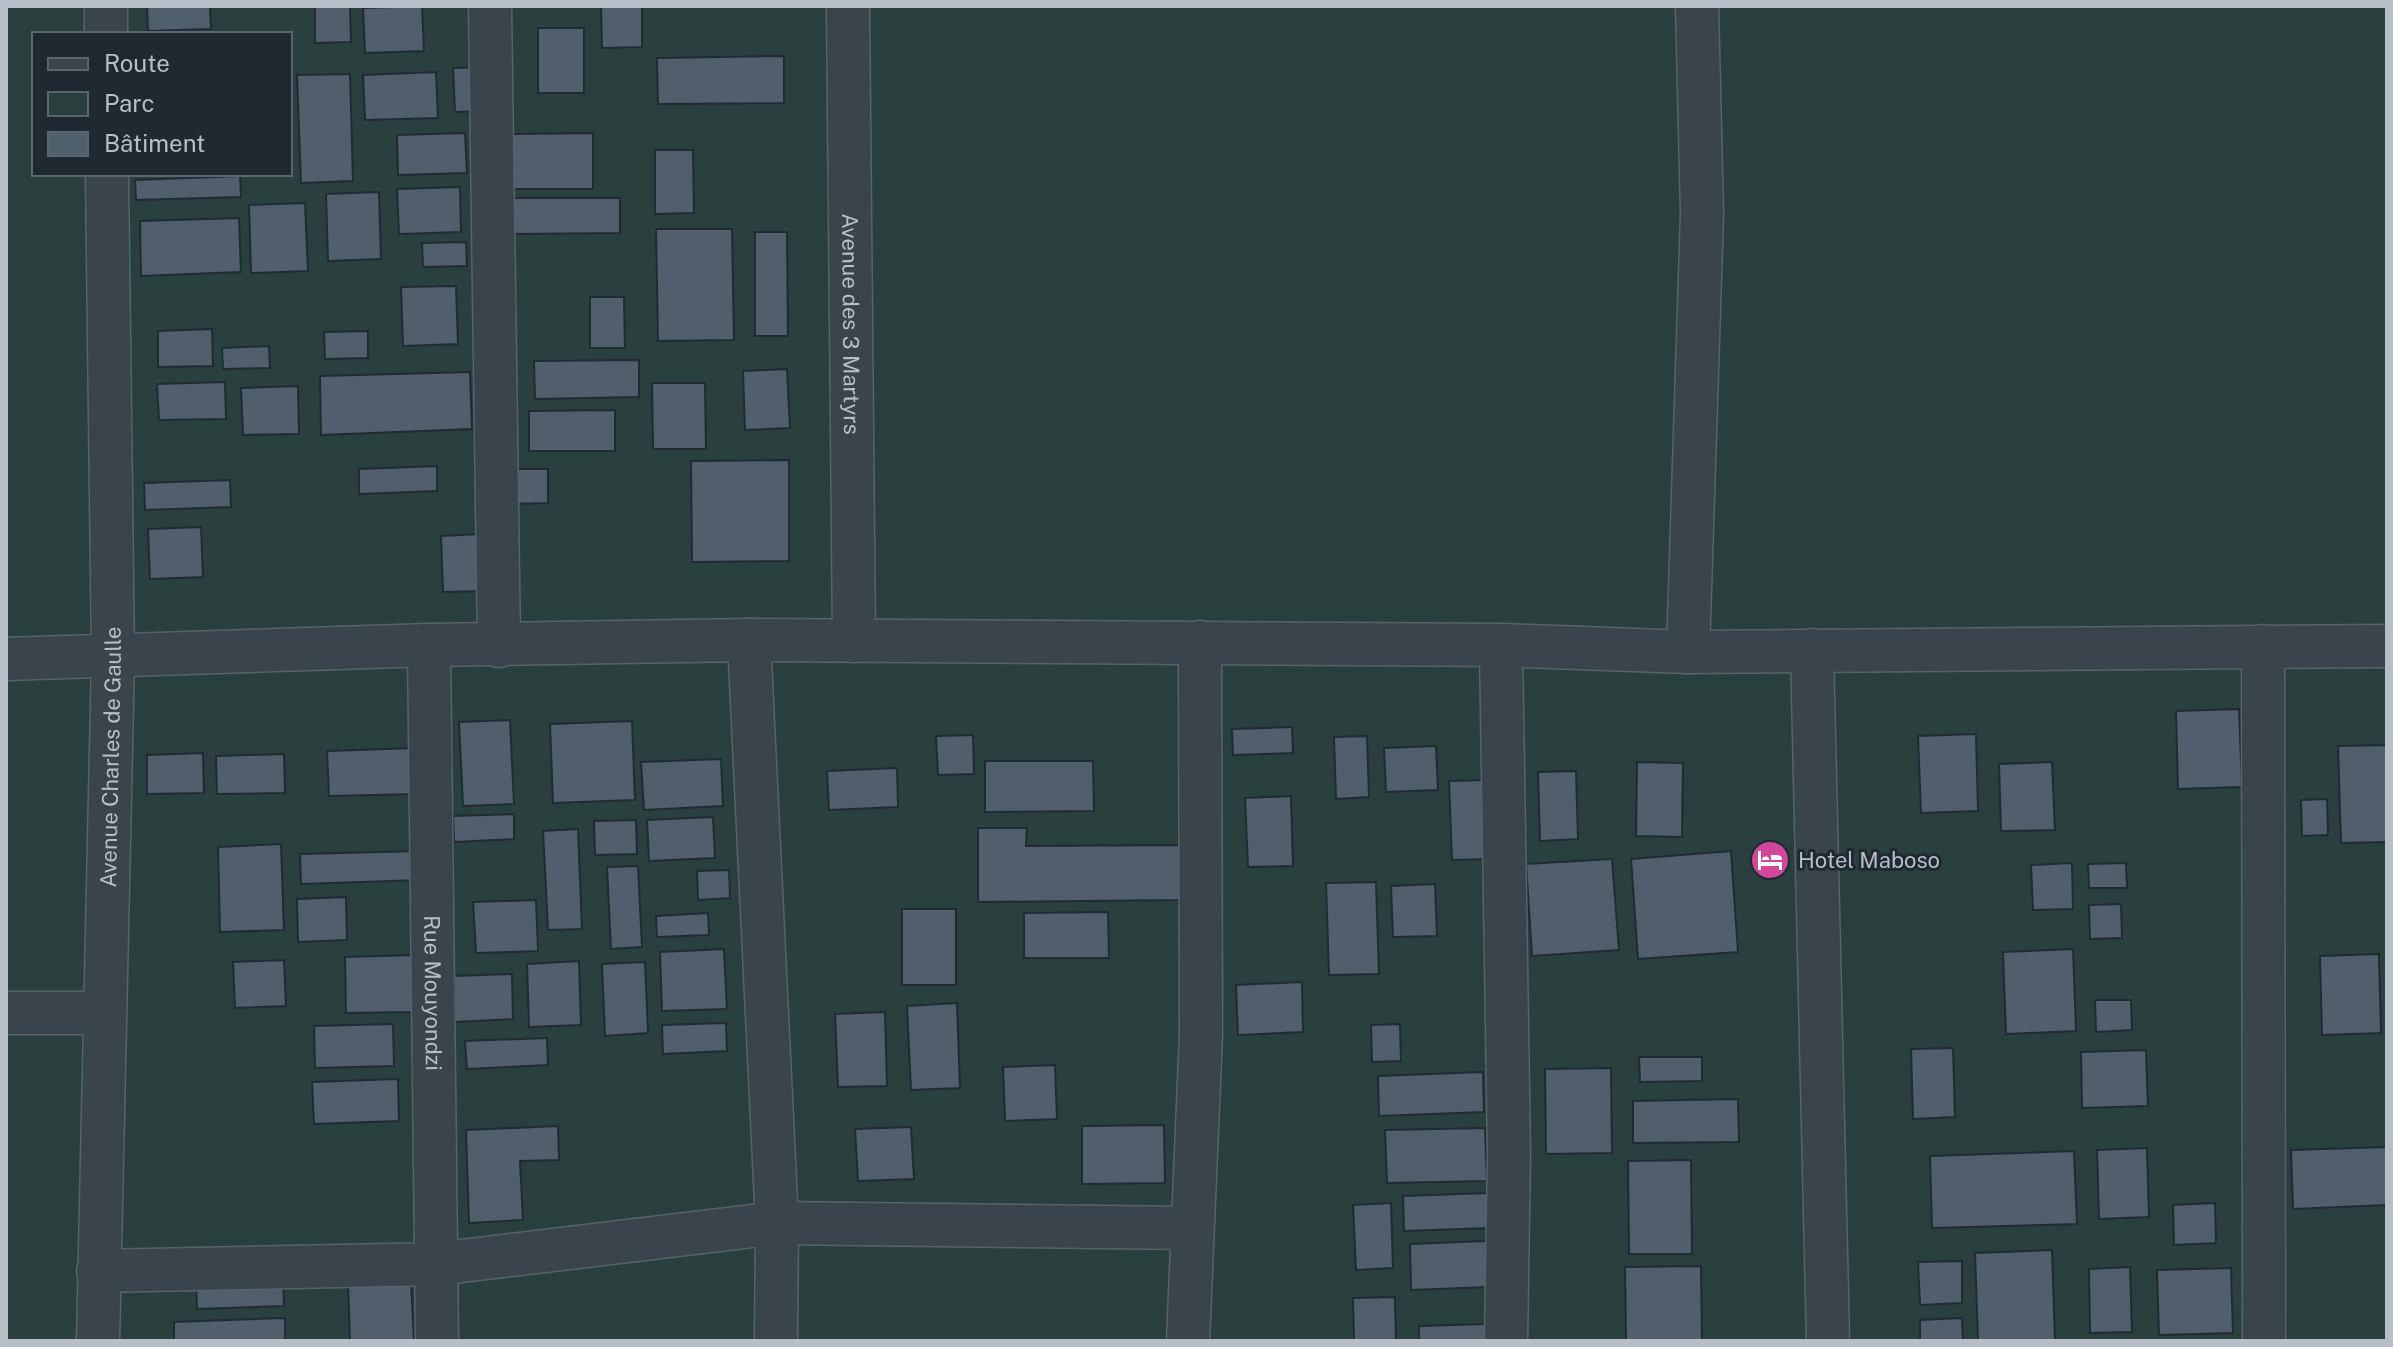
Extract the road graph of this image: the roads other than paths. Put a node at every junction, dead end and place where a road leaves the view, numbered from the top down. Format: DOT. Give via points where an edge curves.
graph roads {
  1 [pos="106,6"];
  2 [pos="490,6"];
  3 [pos="848,6"];
  4 [pos="1697,6"];
  5 [pos="106,32"];
  6 [pos="107,176"];
  7 [pos="749,640"];
  8 [pos="854,641"];
  9 [pos="1200,642"];
  10 [pos="429,645"];
  11 [pos="1501,645"];
  12 [pos="499,646"];
  13 [pos="2263,646"];
  14 [pos="2387,646"];
  15 [pos="1812,650"];
  16 [pos="1688,652"];
  17 [pos="113,658"];
  18 [pos="6,659"];
  19 [pos="6,1013"];
  20 [pos="103,1013"];
  21 [pos="777,1223"];
  22 [pos="1191,1228"];
  23 [pos="437,1264"];
  24 [pos="98,1271"];
  25 [pos="98,1341"];
  26 [pos="437,1341"];
  27 [pos="776,1341"];
  28 [pos="1188,1341"];
  29 [pos="1506,1341"];
  30 [pos="1828,1341"];
  31 [pos="2264,1341"];
  1 -- 5 [label="street"];
  2 -- 12 [label="street"];
  3 -- 8 [label="street, Avenue des 3 Martyrs"];
  4 -- 16 [label="street" via="1702,214"];
  6 -- 17 [label="street, Avenue Charles de Gaulle"];
  7 -- 8 [label="street"];
  7 -- 12 [label="street"];
  7 -- 21 [label="street"];
  8 -- 9 [label="street"];
  9 -- 11 [label="street"];
  9 -- 22 [label="street" via="1201,1034"];
  10 -- 12 [label="street"];
  10 -- 17 [label="street"];
  10 -- 23 [label="street, Rue Mouyondzi"];
  11 -- 16 [label="street"];
  11 -- 29 [label="street" via="1509,1154"];
  13 -- 14 [label="street"];
  13 -- 15 [label="street"];
  13 -- 31 [label="street"];
  15 -- 16 [label="street"];
  15 -- 30 [label="street"];
  17 -- 18 [label="street"];
  17 -- 20 [label="street, Avenue Charles de Gaulle"];
  19 -- 20 [label="street"];
  20 -- 24 [label="street, Avenue Charles de Gaulle"];
  21 -- 22 [label="street"];
  21 -- 23 [label="street"];
  21 -- 27 [label="street"];
  22 -- 28 [label="street"];
  23 -- 24 [label="street"];
  23 -- 26 [label="street, Rue Mouyondzi"];
  24 -- 25 [label="street, Avenue Charles de Gaulle"];
}
